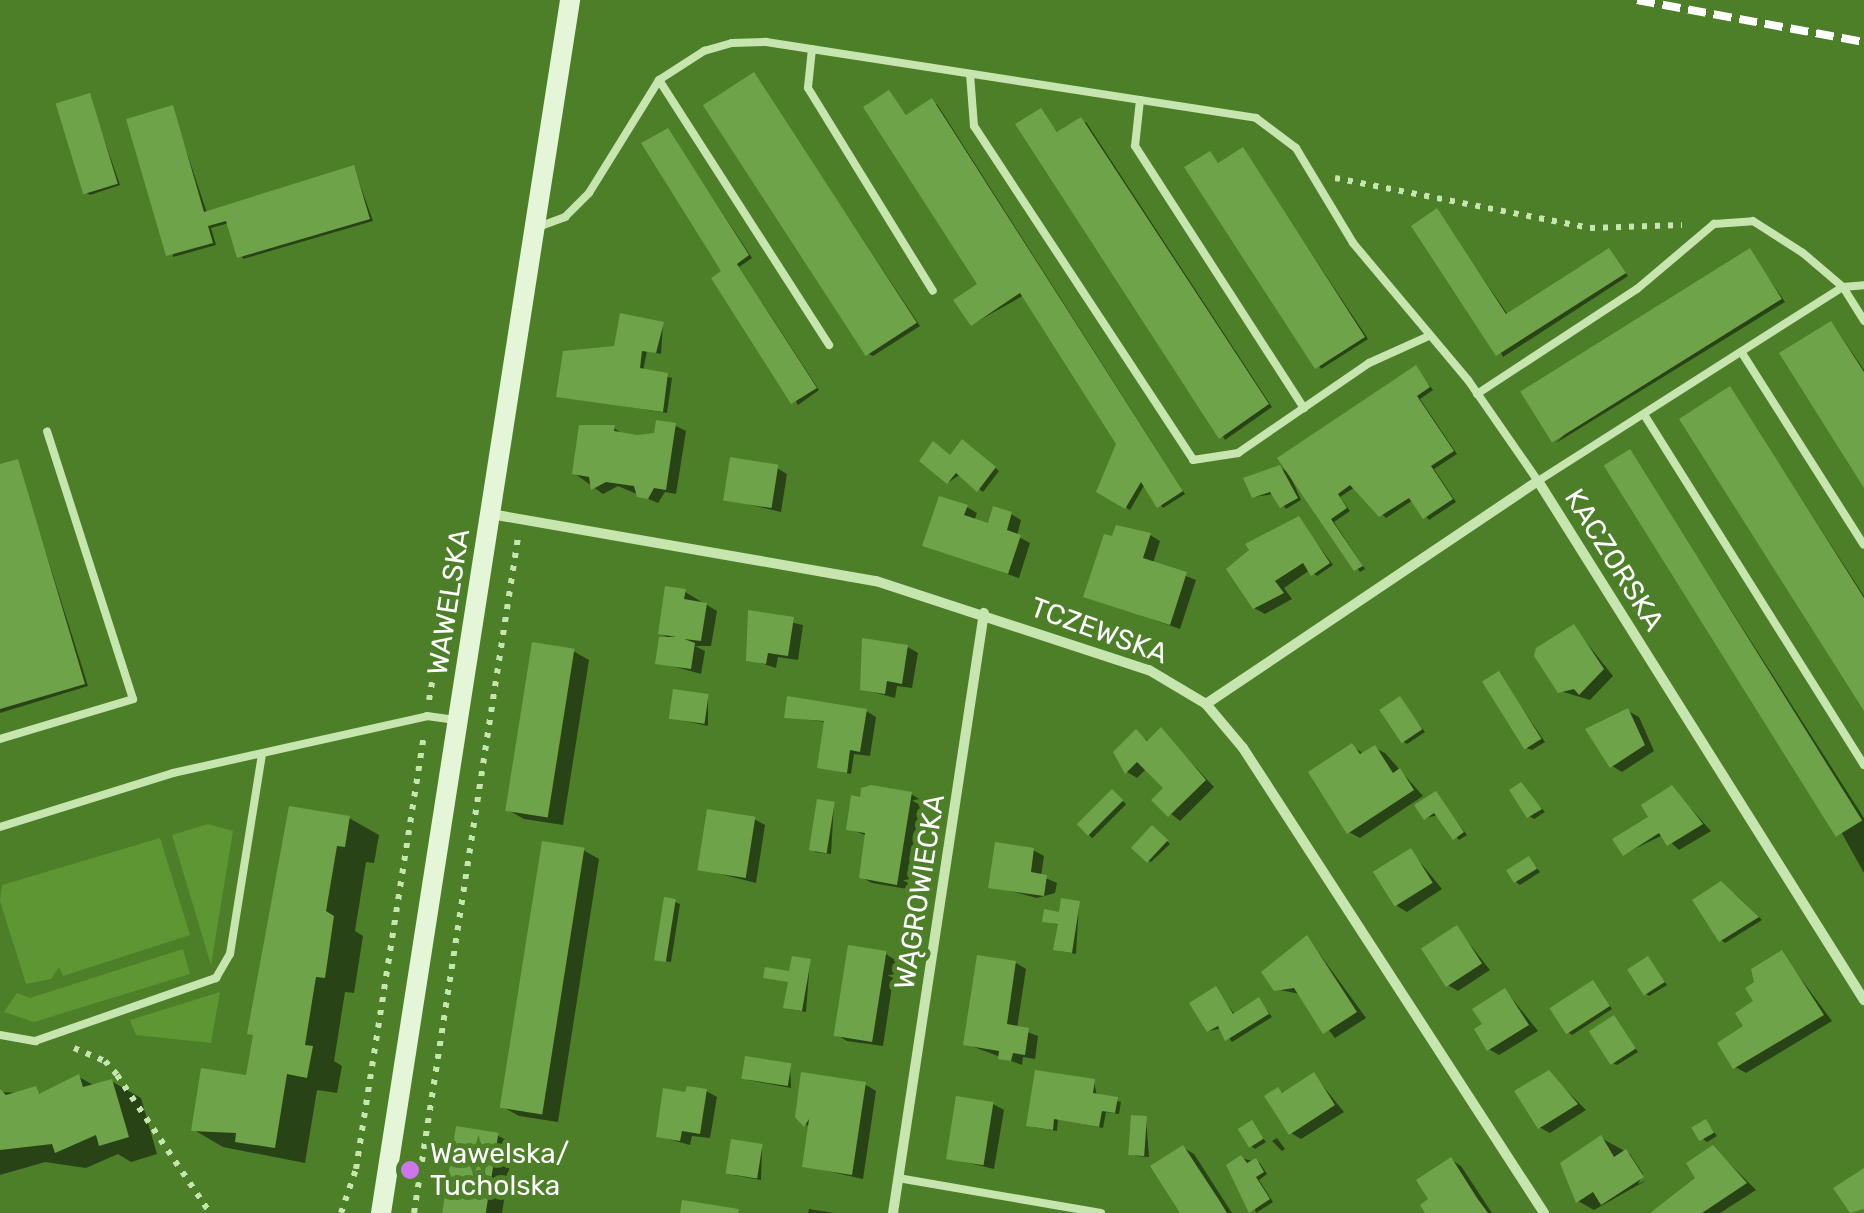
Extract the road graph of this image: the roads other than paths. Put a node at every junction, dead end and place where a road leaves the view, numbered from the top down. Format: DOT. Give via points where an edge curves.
graph roads {
  1 [pos="570,0"];
  2 [pos="812,49"];
  3 [pos="970,74"];
  4 [pos="659,80"];
  5 [pos="1140,100"];
  6 [pos="534,228"];
  7 [pos="1864,285"];
  8 [pos="1843,287"];
  9 [pos="933,291"];
  10 [pos="1864,321"];
  11 [pos="1429,336"];
  12 [pos="829,345"];
  13 [pos="1742,353"];
  14 [pos="1477,394"];
  15 [pos="1304,408"];
  16 [pos="1645,416"];
  17 [pos="47,431"];
  18 [pos="1538,481"];
  19 [pos="491,514"];
  20 [pos="1864,545"];
  21 [pos="984,613"];
  22 [pos="1206,704"];
  23 [pos="458,720"];
  24 [pos="0,739"];
  25 [pos="262,755"];
  26 [pos="1864,765"];
  27 [pos="0,827"];
  28 [pos="1864,1000"];
  29 [pos="0,1035"];
  30 [pos="898,1178"];
  31 [pos="381,1213"];
  32 [pos="892,1213"];
  33 [pos="1101,1213"];
  34 [pos="1544,1213"];
  1 -- 6 [label="street, WAWELSKA"];
  2 -- 3 [label="lane"];
  2 -- 4 [label="lane" via="732,43 704,51"];
  2 -- 9 [label="lane" via="808,88"];
  3 -- 5 [label="lane"];
  3 -- 15 [label="lane" via="974,126 1193,460 1238,454"];
  4 -- 6 [label="lane" via="589,193 565,217"];
  4 -- 12 [label="lane"];
  5 -- 11 [label="lane" via="1256,118 1296,148 1353,243"];
  5 -- 15 [label="lane" via="1135,146"];
  6 -- 19 [label="street, WAWELSKA"];
  7 -- 8 [label="lane"];
  8 -- 10 [label="lane"];
  8 -- 13 [label="lane"];
  8 -- 14 [label="lane" via="1753,221 1714,224 1636,289"];
  11 -- 14 [label="lane"];
  11 -- 15 [label="lane" via="1369,364"];
  13 -- 16 [label="lane"];
  13 -- 20 [label="lane"];
  14 -- 18 [label="lane"];
  16 -- 18 [label="lane"];
  16 -- 26 [label="lane"];
  17 -- 24 [label="lane" via="134,700"];
  18 -- 22 [label="street, KACZORSKA"];
  18 -- 28 [label="street, KACZORSKA"];
  19 -- 21 [label="street, TCZEWSKA" via="792,563"];
  19 -- 23 [label="street, WAWELSKA"];
  21 -- 22 [label="street, TCZEWSKA" via="1148,670"];
  21 -- 30 [label="street, WĄGROWIECKA"];
  22 -- 34 [label="street, TCZEWSKA" via="1243,748"];
  23 -- 25 [label="lane" via="427,716"];
  23 -- 31 [label="street, WAWELSKA"];
  25 -- 27 [label="lane" via="173,773"];
  25 -- 29 [label="lane" via="230,954 220,973 206,986 59,1033 28,1041"];
  30 -- 32 [label="street, WĄGROWIECKA"];
  30 -- 33 [label="lane"];
}
